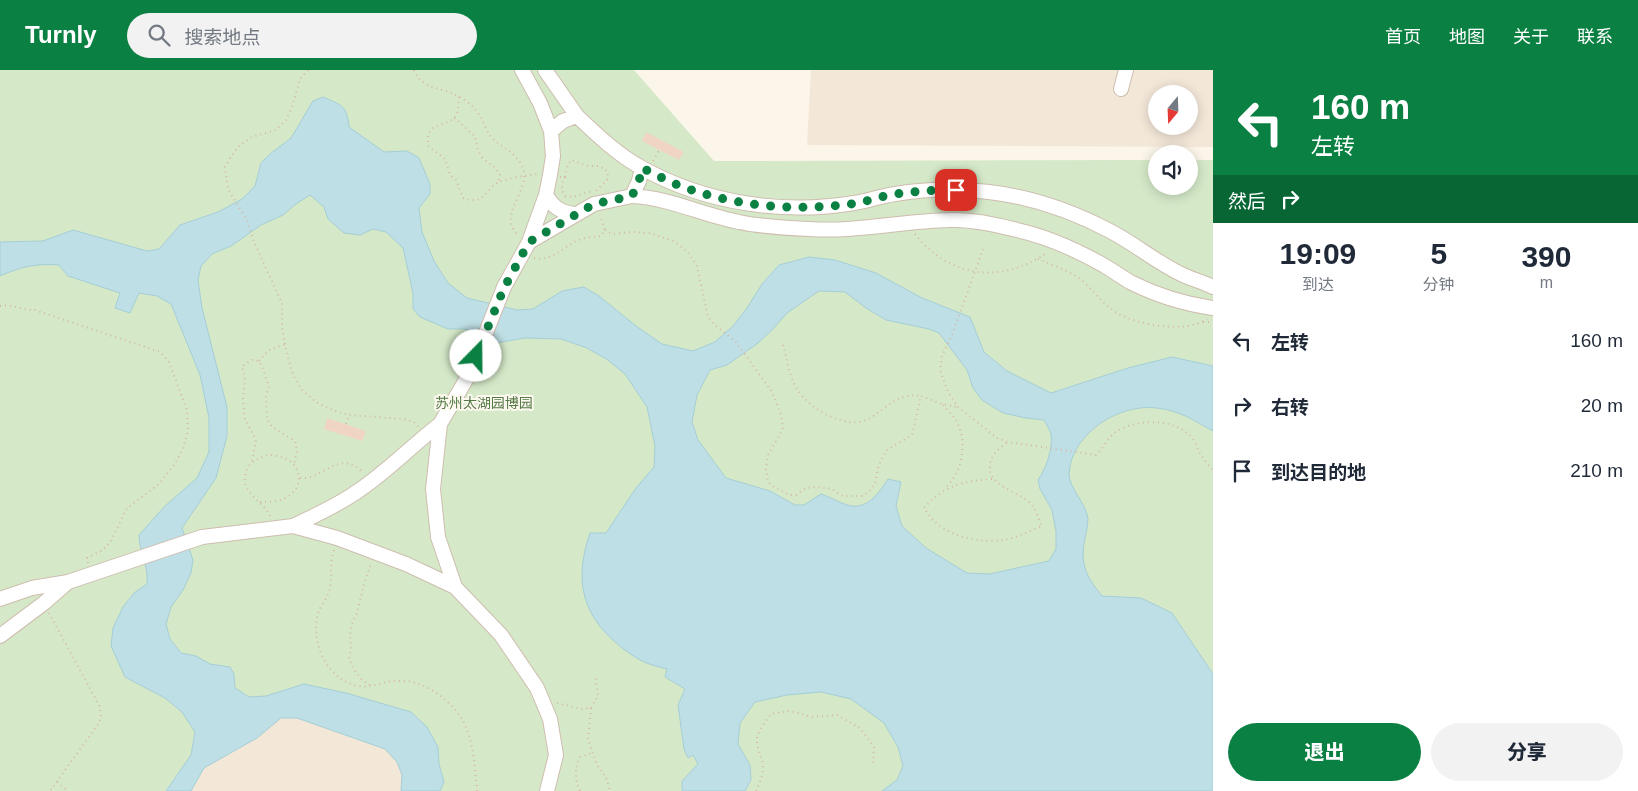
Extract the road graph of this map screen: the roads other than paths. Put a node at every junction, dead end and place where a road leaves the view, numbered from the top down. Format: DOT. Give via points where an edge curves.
graph roads {
  1 [pos="522,70"];
  2 [pos="545,70"];
  3 [pos="1126,70"];
  4 [pos="1120,89"];
  5 [pos="577,116"];
  6 [pos="551,131"];
  7 [pos="642,168"];
  8 [pos="546,195"];
  9 [pos="632,196"];
  10 [pos="574,214"];
  11 [pos="527,245"];
  12 [pos="1213,286"];
  13 [pos="1211,313"];
  14 [pos="440,424"];
  15 [pos="293,526"];
  16 [pos="68,582"];
  17 [pos="455,587"];
  18 [pos="0,599"];
  19 [pos="0,636"];
  20 [pos="546,791"];
  1 -- 6 [label="street"];
  2 -- 5 [label="street"];
  3 -- 4 [label="street"];
  5 -- 6 [label="street" via="563,121"];
  5 -- 7 [label="street"];
  6 -- 8 [label="street" via="553,156"];
  7 -- 9 [label="street"];
  7 -- 12 [label="street" via="682,186 758,206 803,208 941,190 988,192 1032,199 1071,212 1112,232 1181,274"];
  8 -- 10 [label="street" via="562,212"];
  8 -- 11 [label="street"];
  9 -- 10 [label="street" via="592,198"];
  9 -- 13 [label="street" via="651,197 739,222 776,226 841,230 952,220 1018,230 1060,244 1156,293"];
  10 -- 11 [label="street"];
  11 -- 14 [label="street" via="504,288 470,373"];
  14 -- 15 [label="street" via="355,494"];
  14 -- 17 [label="street" via="433,488 438,537"];
  15 -- 16 [label="street" via="202,537"];
  15 -- 17 [label="street" via="337,538"];
  16 -- 18 [label="street" via="32,588"];
  16 -- 19 [label="street"];
  17 -- 20 [label="street" via="501,635 545,706 556,755"];
}
